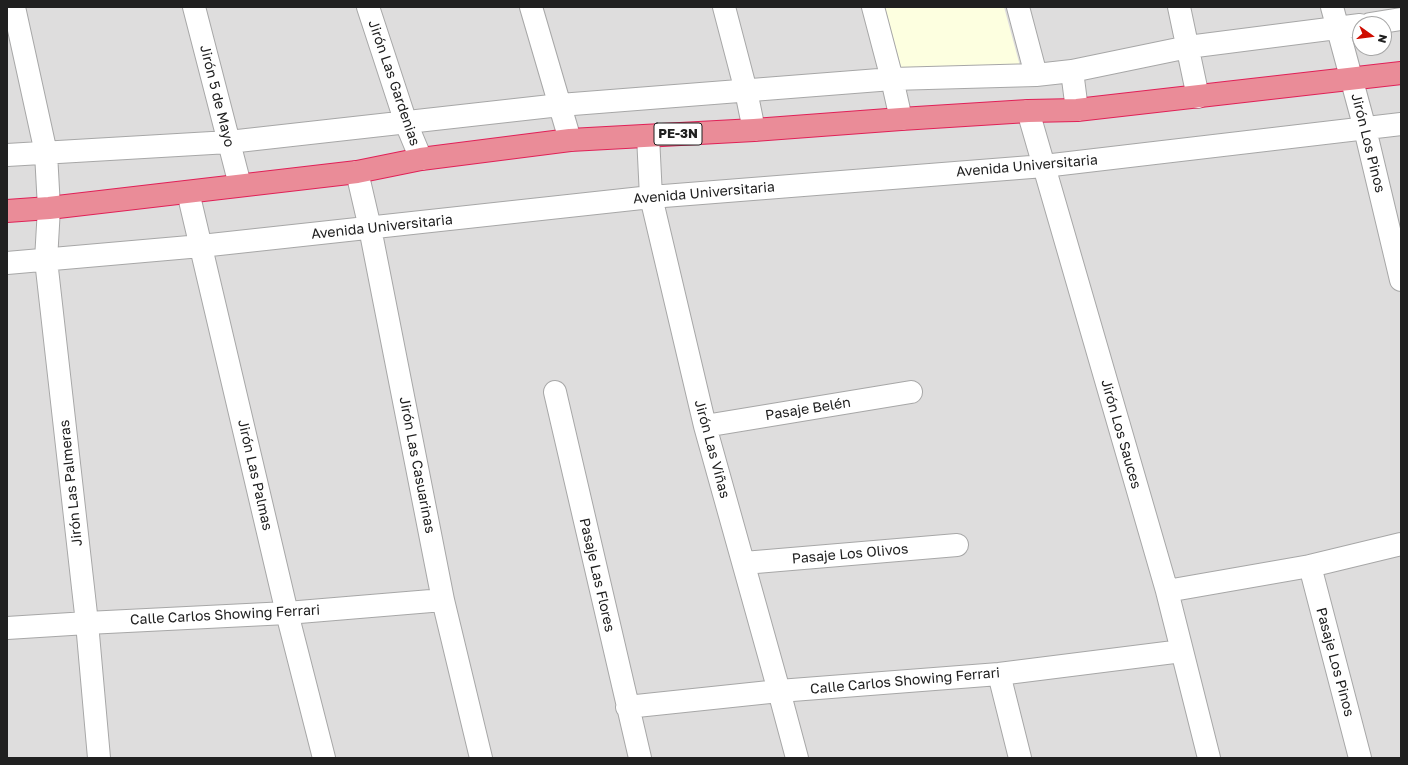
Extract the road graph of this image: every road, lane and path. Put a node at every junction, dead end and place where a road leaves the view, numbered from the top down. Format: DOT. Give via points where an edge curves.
graph roads {
  1 [pos="14,7"];
  2 [pos="194,7"];
  3 [pos="368,7"];
  4 [pos="531,7"];
  5 [pos="724,7"];
  6 [pos="872,7"];
  7 [pos="1018,7"];
  8 [pos="1179,7"];
  9 [pos="1332,7"];
  10 [pos="1352,26"];
  11 [pos="1338,29"];
  12 [pos="1188,47"];
  13 [pos="1072,71"];
  14 [pos="1401,73"];
  15 [pos="1036,75"];
  16 [pos="892,79"];
  17 [pos="1351,79"];
  18 [pos="746,91"];
  19 [pos="1198,97"];
  20 [pos="560,105"];
  21 [pos="1077,110"];
  22 [pos="1028,111"];
  23 [pos="901,119"];
  24 [pos="406,123"];
  25 [pos="1401,124"];
  26 [pos="1365,129"];
  27 [pos="754,130"];
  28 [pos="648,136"];
  29 [pos="570,140"];
  30 [pos="229,142"];
  31 [pos="46,153"];
  32 [pos="7,155"];
  33 [pos="421,159"];
  34 [pos="1044,166"];
  35 [pos="357,172"];
  36 [pos="240,185"];
  37 [pos="188,192"];
  38 [pos="651,197"];
  39 [pos="49,208"];
  40 [pos="7,212"];
  41 [pos="370,228"];
  42 [pos="201,246"];
  43 [pos="46,260"];
  44 [pos="7,263"];
  45 [pos="1401,280"];
  46 [pos="556,392"];
  47 [pos="911,392"];
  48 [pos="705,426"];
  49 [pos="1401,544"];
  50 [pos="957,545"];
  51 [pos="744,563"];
  52 [pos="1310,566"];
  53 [pos="1167,591"];
  54 [pos="443,600"];
  55 [pos="287,613"];
  56 [pos="87,623"];
  57 [pos="7,628"];
  58 [pos="1182,651"];
  59 [pos="999,674"];
  60 [pos="779,691"];
  61 [pos="627,706"];
  62 [pos="100,758"];
  63 [pos="324,758"];
  64 [pos="482,758"];
  65 [pos="640,758"];
  66 [pos="797,758"];
  67 [pos="1020,758"];
  68 [pos="1210,758"];
  69 [pos="1360,758"];
  1 -- 31 [label="street, Jirón Las Palmeras"];
  2 -- 30 [label="street, Jirón 5 de Mayo"];
  3 -- 24 [label="street, Jirón Las Gardenias"];
  4 -- 20 [label="street"];
  5 -- 18 [label="street"];
  6 -- 16 [label="street"];
  7 -- 15 [label="street"];
  8 -- 12 [label="street"];
  9 -- 11 [label="street, Jirón Los Pinos"];
  10 -- 11 [label="street"];
  11 -- 12 [label="street"];
  11 -- 17 [label="street, Jirón Los Pinos"];
  12 -- 13 [label="street"];
  12 -- 19 [label="street"];
  13 -- 15 [label="street"];
  13 -- 21 [label="street"];
  14 -- 17 [label="highway, PE-3N"];
  15 -- 16 [label="street"];
  16 -- 18 [label="street"];
  16 -- 23 [label="street"];
  17 -- 19 [label="highway, PE-3N"];
  17 -- 26 [label="street, Jirón Los Pinos"];
  18 -- 20 [label="street"];
  18 -- 27 [label="street"];
  19 -- 21 [label="highway, PE-3N"];
  20 -- 24 [label="street"];
  20 -- 29 [label="street"];
  21 -- 22 [label="highway, PE-3N"];
  22 -- 23 [label="highway, PE-3N"];
  22 -- 34 [label="street, Jirón Los Sauces"];
  23 -- 27 [label="highway, PE-3N"];
  24 -- 30 [label="street"];
  24 -- 33 [label="street, Jirón Las Gardenias"];
  25 -- 26 [label="street, Avenida Universitaria"];
  26 -- 34 [label="street, Avenida Universitaria"];
  26 -- 45 [label="street, Jirón Los Pinos"];
  27 -- 28 [label="highway, PE-3N"];
  28 -- 29 [label="highway, PE-3N"];
  28 -- 38 [label="street, Jirón Las Viñas"];
  29 -- 33 [label="highway, PE-3N"];
  30 -- 31 [label="street"];
  30 -- 36 [label="street, Jirón 5 de Mayo"];
  31 -- 32 [label="street"];
  31 -- 39 [label="street, Jirón Las Palmeras"];
  33 -- 35 [label="highway, PE-3N"];
  34 -- 38 [label="street, Avenida Universitaria"];
  34 -- 53 [label="street, Jirón Los Sauces"];
  35 -- 36 [label="highway, PE-3N"];
  35 -- 41 [label="street, Jirón Las Casuarinas"];
  36 -- 37 [label="highway, PE-3N"];
  37 -- 39 [label="highway, PE-3N"];
  37 -- 42 [label="street, Jirón Las Palmas"];
  38 -- 41 [label="street, Avenida Universitaria"];
  38 -- 48 [label="street, Jirón Las Viñas"];
  39 -- 40 [label="highway, PE-3N"];
  39 -- 43 [label="street, Jirón Las Palmeras"];
  41 -- 42 [label="street, Avenida Universitaria"];
  41 -- 54 [label="street, Jirón Las Casuarinas"];
  42 -- 43 [label="street, Avenida Universitaria"];
  42 -- 55 [label="street, Jirón Las Palmas"];
  43 -- 44 [label="street, Avenida Universitaria"];
  43 -- 56 [label="street, Jirón Las Palmeras"];
  46 -- 61 [label="street, Pasaje Las Flores"];
  47 -- 48 [label="street, Pasaje Belén"];
  48 -- 51 [label="street, Jirón Las Viñas"];
  49 -- 52 [label="street"];
  50 -- 51 [label="street, Pasaje Los Olivos"];
  51 -- 60 [label="street, Jirón Las Viñas"];
  52 -- 53 [label="street"];
  52 -- 69 [label="street, Pasaje Los Pinos"];
  53 -- 58 [label="street, Jirón Los Sauces"];
  54 -- 55 [label="street, Calle Carlos Showing Ferrari"];
  54 -- 64 [label="street, Jirón Las Casuarinas"];
  55 -- 56 [label="street, Calle Carlos Showing Ferrari"];
  55 -- 63 [label="street, Jirón Las Palmas"];
  56 -- 57 [label="street, Calle Carlos Showing Ferrari"];
  56 -- 62 [label="street, Jirón Las Palmeras"];
  58 -- 59 [label="street, Calle Carlos Showing Ferrari"];
  58 -- 68 [label="street, Jirón Los Sauces"];
  59 -- 60 [label="street, Calle Carlos Showing Ferrari"];
  59 -- 67 [label="street"];
  60 -- 61 [label="street, Calle Carlos Showing Ferrari"];
  60 -- 66 [label="street, Jirón Las Viñas"];
  61 -- 65 [label="street, Pasaje Las Flores"];
}
